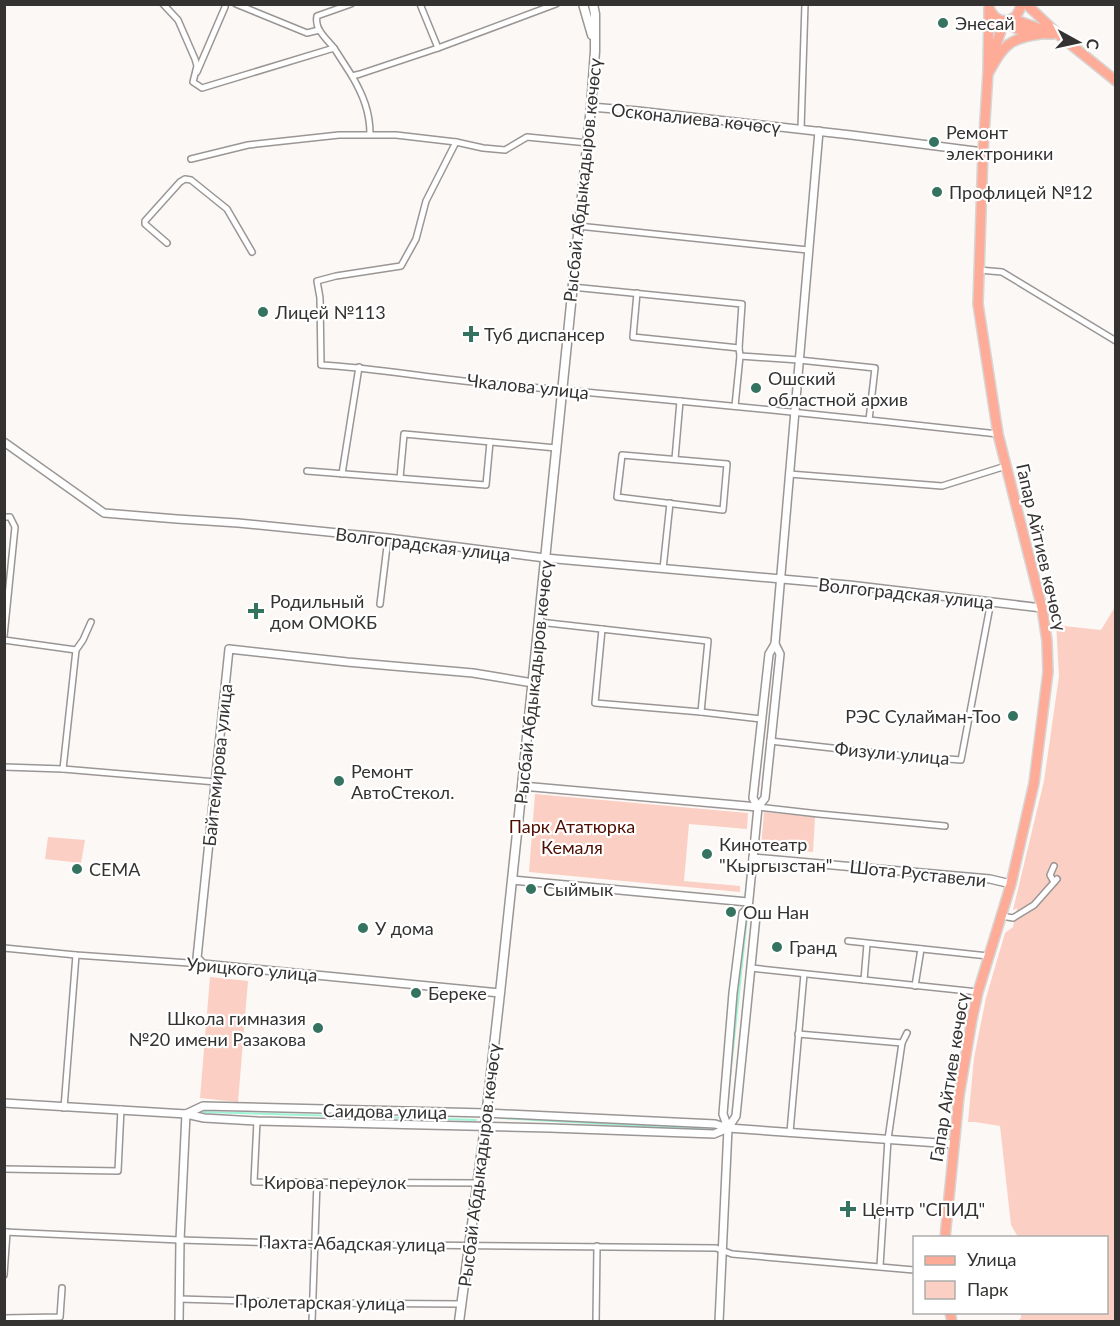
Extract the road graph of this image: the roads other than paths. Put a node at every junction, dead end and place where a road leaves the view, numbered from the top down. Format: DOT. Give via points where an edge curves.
graph roads {
  1 [pos="163,4"];
  2 [pos="236,4"];
  3 [pos="351,4"];
  4 [pos="420,4"];
  5 [pos="556,4"];
  6 [pos="583,4"];
  7 [pos="593,4"];
  8 [pos="805,4"];
  9 [pos="1021,4"];
  10 [pos="1026,4"];
  11 [pos="989,6"];
  12 [pos="225,7"];
  13 [pos="1008,20"];
  14 [pos="319,30"];
  15 [pos="1041,34"];
  16 [pos="1056,35"];
  17 [pos="594,41"];
  18 [pos="333,48"];
  19 [pos="438,48"];
  20 [pos="988,75"];
  21 [pos="352,76"];
  22 [pos="1116,81"];
  23 [pos="193,82"];
  24 [pos="591,107"];
  25 [pos="801,129"];
  26 [pos="819,131"];
  27 [pos="370,134"];
  28 [pos="456,142"];
  29 [pos="588,143"];
  30 [pos="983,152"];
  31 [pos="191,159"];
  32 [pos="578,226"];
  33 [pos="167,243"];
  34 [pos="808,250"];
  35 [pos="252,252"];
  36 [pos="979,270"];
  37 [pos="572,287"];
  38 [pos="637,293"];
  39 [pos="1116,341"];
  40 [pos="739,348"];
  41 [pos="740,356"];
  42 [pos="799,360"];
  43 [pos="359,367"];
  44 [pos="562,390"];
  45 [pos="680,401"];
  46 [pos="735,406"];
  47 [pos="795,412"];
  48 [pos="869,420"];
  49 [pos="998,435"];
  50 [pos="4,442"];
  51 [pos="490,442"];
  52 [pos="556,448"];
  53 [pos="675,459"];
  54 [pos="1006,466"];
  55 [pos="307,471"];
  56 [pos="342,474"];
  57 [pos="789,474"];
  58 [pos="399,478"];
  59 [pos="670,503"];
  60 [pos="4,517"];
  61 [pos="388,538"];
  62 [pos="545,558"];
  63 [pos="663,569"];
  64 [pos="779,580"];
  65 [pos="991,602"];
  66 [pos="381,604"];
  67 [pos="1042,608"];
  68 [pos="91,622"];
  69 [pos="539,622"];
  70 [pos="602,629"];
  71 [pos="4,638"];
  72 [pos="774,644"];
  73 [pos="76,650"];
  74 [pos="533,683"];
  75 [pos="701,712"];
  76 [pos="760,719"];
  77 [pos="770,741"];
  78 [pos="4,767"];
  79 [pos="63,769"];
  80 [pos="216,782"];
  81 [pos="522,786"];
  82 [pos="758,807"];
  83 [pos="945,826"];
  84 [pos="753,858"];
  85 [pos="1054,866"];
  86 [pos="512,880"];
  87 [pos="1011,884"];
  88 [pos="748,905"];
  89 [pos="1002,916"];
  90 [pos="848,941"];
  91 [pos="867,944"];
  92 [pos="4,948"];
  93 [pos="921,950"];
  94 [pos="76,955"];
  95 [pos="988,956"];
  96 [pos="203,964"];
  97 [pos="751,968"];
  98 [pos="804,974"];
  99 [pos="864,980"];
  100 [pos="915,986"];
  101 [pos="978,992"];
  102 [pos="500,993"];
  103 [pos="907,1033"];
  104 [pos="798,1034"];
  105 [pos="902,1043"];
  106 [pos="4,1103"];
  107 [pos="64,1108"];
  108 [pos="121,1109"];
  109 [pos="186,1113"];
  110 [pos="486,1113"];
  111 [pos="257,1121"];
  112 [pos="485,1126"];
  113 [pos="728,1128"];
  114 [pos="790,1132"];
  115 [pos="888,1139"];
  116 [pos="953,1144"];
  117 [pos="4,1168"];
  118 [pos="317,1182"];
  119 [pos="478,1183"];
  120 [pos="6,1232"];
  121 [pos="945,1236"];
  122 [pos="180,1240"];
  123 [pos="315,1244"];
  124 [pos="469,1245"];
  125 [pos="597,1246"];
  126 [pos="722,1250"];
  127 [pos="880,1266"];
  128 [pos="913,1270"];
  129 [pos="4,1275"];
  130 [pos="62,1288"];
  131 [pos="179,1299"];
  132 [pos="313,1303"];
  133 [pos="461,1304"];
  134 [pos="4,1318"];
  135 [pos="179,1322"];
  136 [pos="312,1322"];
  137 [pos="459,1322"];
  138 [pos="596,1322"];
  139 [pos="719,1322"];
  1 -- 23 [label="street" via="178,20 195,59"];
  2 -- 14 [label="street" via="307,33"];
  3 -- 14 [label="street" via="317,16"];
  4 -- 19 [label="street"];
  5 -- 19 [label="street"];
  6 -- 17 [label="main road, Рысбай Абдыкадыров көчөсү"];
  7 -- 17 [label="main road, Рысбай Абдыкадыров көчөсү"];
  8 -- 25 [label="street, Осконалиева көчөсү"];
  9 -- 13 [label="main road, Гапар Айтиев көчөсү" via="1018,14"];
  10 -- 16 [label="main road"];
  11 -- 13 [label="main road" via="993,16"];
  11 -- 20 [label="main road, Гапар Айтиев көчөсү"];
  12 -- 23 [label="street"];
  13 -- 15 [label="main road" via="1016,29"];
  13 -- 16 [label="main road"];
  13 -- 20 [label="main road, Гапар Айтиев көчөсү"];
  14 -- 18 [label="street"];
  15 -- 16 [label="main road"];
  15 -- 20 [label="main road" via="1010,44"];
  16 -- 22 [label="main road"];
  17 -- 24 [label="main road, Рысбай Абдыкадыров көчөсү"];
  18 -- 21 [label="street"];
  18 -- 23 [label="street" via="202,88"];
  19 -- 21 [label="street"];
  20 -- 30 [label="main road, Гапар Айтиев көчөсү"];
  21 -- 27 [label="street" via="367,105"];
  24 -- 25 [label="street, Осконалиева көчөсү"];
  24 -- 29 [label="main road, Рысбай Абдыкадыров көчөсү"];
  25 -- 26 [label="street, Осконалиева көчөсү"];
  26 -- 30 [label="street, Осконалиева көчөсү"];
  26 -- 34 [label="street"];
  27 -- 28 [label="street"];
  27 -- 31 [label="street" via="248,145"];
  28 -- 29 [label="street" via="505,150 527,136"];
  28 -- 43 [label="street, Чкалова улица" via="426,201 416,239 401,266 317,281 321,365"];
  29 -- 32 [label="main road, Рысбай Абдыкадыров көчөсү"];
  30 -- 36 [label="main road, Гапар Айтиев көчөсү"];
  32 -- 34 [label="street"];
  32 -- 37 [label="main road, Рысбай Абдыкадыров көчөсү"];
  33 -- 35 [label="street" via="145,221 185,179 227,209"];
  34 -- 42 [label="street"];
  36 -- 39 [label="street" via="1002,272"];
  36 -- 49 [label="main road, Гапар Айтиев көчөсү" via="978,304"];
  37 -- 38 [label="street"];
  37 -- 44 [label="main road, Рысбай Абдыкадыров көчөсү"];
  38 -- 40 [label="street" via="742,304"];
  38 -- 40 [label="street" via="633,337"];
  40 -- 41 [label="street"];
  41 -- 42 [label="street"];
  41 -- 46 [label="street"];
  42 -- 47 [label="street"];
  42 -- 48 [label="street" via="875,368"];
  43 -- 44 [label="street, Чкалова улица"];
  43 -- 56 [label="street"];
  44 -- 45 [label="street, Чкалова улица"];
  44 -- 52 [label="main road, Рысбай Абдыкадыров көчөсү"];
  45 -- 46 [label="street, Чкалова улица"];
  45 -- 53 [label="street"];
  46 -- 47 [label="street, Чкалова улица"];
  47 -- 48 [label="street, Чкалова улица"];
  47 -- 57 [label="street"];
  48 -- 49 [label="street, Чкалова улица"];
  49 -- 54 [label="main road, Гапар Айтиев көчөсү"];
  50 -- 61 [label="street, Волгоградская улица" via="104,513"];
  51 -- 52 [label="street"];
  51 -- 58 [label="street" via="486,485"];
  51 -- 58 [label="street" via="404,434"];
  52 -- 62 [label="main road, Рысбай Абдыкадыров көчөсү"];
  53 -- 59 [label="street" via="622,455 617,497"];
  53 -- 59 [label="street" via="727,464 723,510"];
  54 -- 57 [label="street" via="942,486"];
  54 -- 67 [label="main road, Гапар Айтиев көчөсү"];
  55 -- 56 [label="street"];
  56 -- 58 [label="street"];
  57 -- 64 [label="street"];
  59 -- 63 [label="street"];
  60 -- 71 [label="street" via="10,517 15,527"];
  61 -- 62 [label="street, Волгоградская улица"];
  61 -- 66 [label="street"];
  62 -- 63 [label="street, Волгоградская улица"];
  62 -- 69 [label="main road, Рысбай Абдыкадыров көчөсү"];
  63 -- 64 [label="street, Волгоградская улица"];
  64 -- 65 [label="street, Волгоградская улица"];
  64 -- 72 [label="street"];
  65 -- 67 [label="street, Волгоградская улица"];
  65 -- 77 [label="street, Физули улица" via="961,760"];
  67 -- 87 [label="main road, Гапар Айтиев көчөсү" via="1048,672 1034,783"];
  68 -- 73 [label="street"];
  69 -- 70 [label="street"];
  69 -- 74 [label="main road, Рысбай Абдыкадыров көчөсү"];
  70 -- 75 [label="street" via="708,641"];
  70 -- 75 [label="street" via="595,703"];
  71 -- 73 [label="street"];
  72 -- 76 [label="street" via="769,654"];
  72 -- 77 [label="street" via="780,654"];
  73 -- 79 [label="street"];
  74 -- 80 [label="street, Байтемирова улица" via="473,673 229,649"];
  74 -- 81 [label="main road, Рысбай Абдыкадыров көчөсү"];
  75 -- 76 [label="street"];
  76 -- 82 [label="street" via="753,798"];
  77 -- 82 [label="street" via="765,798"];
  78 -- 79 [label="street"];
  79 -- 80 [label="street"];
  80 -- 96 [label="street, Байтемирова улица" via="196,958"];
  81 -- 82 [label="street"];
  81 -- 86 [label="main road, Рысбай Абдыкадыров көчөсү"];
  82 -- 83 [label="street"];
  82 -- 84 [label="street"];
  84 -- 87 [label="street, Шота Руставели"];
  84 -- 88 [label="street"];
  85 -- 89 [label="street" via="1050,875 1056,881 1034,905 1013,918"];
  86 -- 88 [label="street"];
  86 -- 102 [label="main road, Рысбай Абдыкадыров көчөсү"];
  87 -- 89 [label="main road, Гапар Айтиев көчөсү"];
  88 -- 97 [label="street" via="756,916"];
  88 -- 113 [label="street" via="743,913 733,993 723,1114"];
  89 -- 95 [label="main road, Гапар Айтиев көчөсү"];
  90 -- 91 [label="street"];
  91 -- 93 [label="street"];
  91 -- 99 [label="street"];
  92 -- 94 [label="street, Урицкого улица"];
  93 -- 95 [label="street"];
  93 -- 100 [label="street"];
  94 -- 96 [label="street, Урицкого улица"];
  94 -- 107 [label="street"];
  95 -- 101 [label="main road, Гапар Айтиев көчөсү"];
  96 -- 102 [label="street, Урицкого улица"];
  97 -- 98 [label="street"];
  97 -- 113 [label="street" via="736,1116"];
  98 -- 99 [label="street"];
  98 -- 104 [label="street"];
  99 -- 100 [label="street"];
  100 -- 101 [label="street"];
  101 -- 116 [label="main road, Гапар Айтиев көчөсү"];
  102 -- 110 [label="main road, Рысбай Абдыкадыров көчөсү"];
  103 -- 105 [label="street"];
  104 -- 105 [label="street"];
  104 -- 114 [label="street"];
  105 -- 115 [label="street"];
  106 -- 107 [label="street, Саидова улица"];
  107 -- 108 [label="street, Саидова улица"];
  108 -- 109 [label="street, Саидова улица"];
  108 -- 117 [label="street" via="118,1171"];
  109 -- 110 [label="street, Саидова улица" via="203,1106"];
  109 -- 111 [label="street, Саидова улица"];
  109 -- 122 [label="street"];
  110 -- 112 [label="main road, Рысбай Абдыкадыров көчөсү"];
  110 -- 113 [label="street, Саидова улица" via="715,1124"];
  111 -- 112 [label="street, Саидова улица"];
  111 -- 118 [label="street, Кирова переулок" via="254,1182"];
  112 -- 113 [label="street, Саидова улица" via="714,1134"];
  112 -- 119 [label="main road, Рысбай Абдыкадыров көчөсү"];
  113 -- 114 [label="street, Саидова улица"];
  113 -- 126 [label="street"];
  114 -- 115 [label="street, Саидова улица"];
  115 -- 116 [label="street, Саидова улица"];
  115 -- 127 [label="street"];
  116 -- 121 [label="main road, Гапар Айтиев көчөсү"];
  118 -- 119 [label="street, Кирова переулок"];
  118 -- 123 [label="street"];
  119 -- 124 [label="main road, Рысбай Абдыкадыров көчөсү"];
  120 -- 122 [label="street, Пахта-Абадская улица"];
  120 -- 129 [label="street"];
  122 -- 123 [label="street, Пахта-Абадская улица"];
  122 -- 131 [label="street"];
  123 -- 124 [label="street, Пахта-Абадская улица"];
  123 -- 132 [label="street"];
  124 -- 125 [label="street, Пахта-Абадская улица"];
  124 -- 133 [label="main road, Рысбай Абдыкадыров көчөсү"];
  125 -- 126 [label="street, Пахта-Абадская улица"];
  125 -- 138 [label="street"];
  126 -- 127 [label="street, Пахта-Абадская улица"];
  126 -- 139 [label="street"];
  127 -- 128 [label="street, Пахта-Абадская улица"];
  130 -- 134 [label="street" via="60,1317"];
  131 -- 132 [label="street, Пролетарская улица"];
  131 -- 135 [label="street"];
  132 -- 133 [label="street, Пролетарская улица"];
  132 -- 136 [label="street"];
  133 -- 137 [label="main road, Рысбай Абдыкадыров көчөсү"];
}
